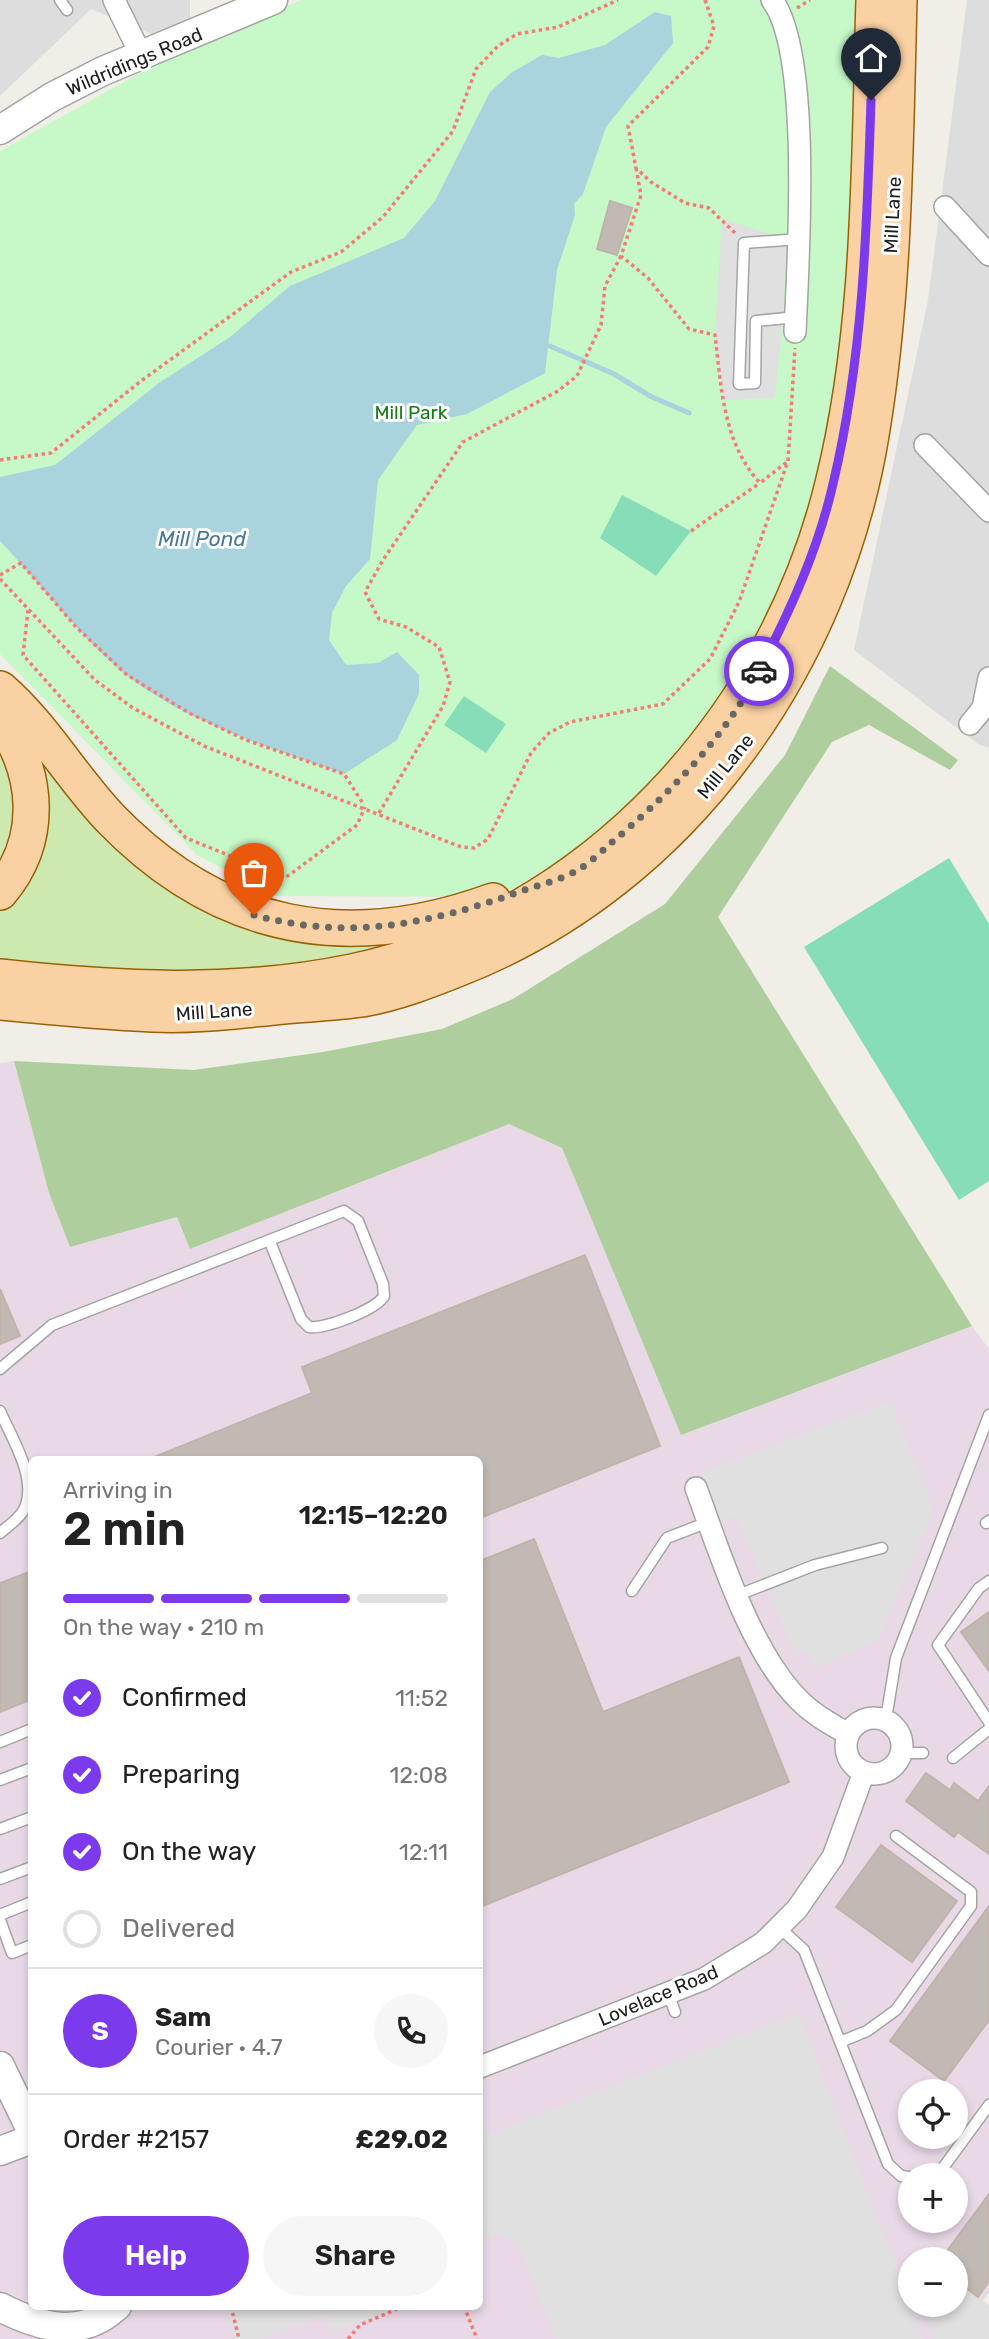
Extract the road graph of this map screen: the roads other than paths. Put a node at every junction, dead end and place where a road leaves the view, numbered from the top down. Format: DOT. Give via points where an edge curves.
graph roads {
  1 [pos="60,0"];
  2 [pos="114,0"];
  3 [pos="273,0"];
  4 [pos="772,0"];
  5 [pos="874,0"];
  6 [pos="899,0"];
  7 [pos="67,9"];
  8 [pos="141,55"];
  9 [pos="0,130"];
  10 [pos="945,207"];
  11 [pos="800,239"];
  12 [pos="989,255"];
  13 [pos="796,324"];
  14 [pos="925,445"];
  15 [pos="989,512"];
  16 [pos="989,678"];
  17 [pos="0,689"];
  18 [pos="0,719"];
  19 [pos="970,723"];
  20 [pos="578,870"];
  21 [pos="0,892"];
  22 [pos="0,977"];
  23 [pos="363,999"];
  24 [pos="0,1002"];
  25 [pos="0,1027"];
  26 [pos="270,1242"];
  27 [pos="0,1369"];
  28 [pos="0,1411"];
  29 [pos="989,1415"];
  30 [pos="696,1488"];
  31 [pos="708,1522"];
  32 [pos="0,1533"];
  33 [pos="882,1548"];
  34 [pos="989,1581"];
  35 [pos="632,1591"];
  36 [pos="738,1594"];
  37 [pos="886,1719"];
  38 [pos="989,1722"];
  39 [pos="989,1729"];
  40 [pos="28,1731"];
  41 [pos="848,1734"];
  42 [pos="0,1742"];
  43 [pos="953,1758"];
  44 [pos="28,1770"];
  45 [pos="864,1772"];
  46 [pos="0,1780"];
  47 [pos="28,1818"];
  48 [pos="0,1829"];
  49 [pos="895,1836"];
  50 [pos="28,1868"];
  51 [pos="0,1879"];
  52 [pos="28,1904"];
  53 [pos="0,1914"];
  54 [pos="0,1920"];
  55 [pos="780,1928"];
  56 [pos="28,1947"];
  57 [pos="840,2042"];
  58 [pos="0,2066"];
  59 [pos="483,2066"];
  60 [pos="989,2105"];
  61 [pos="28,2124"];
  62 [pos="28,2140"];
  63 [pos="0,2151"];
  64 [pos="947,2163"];
  65 [pos="898,2173"];
  66 [pos="0,2307"];
  67 [pos="113,2310"];
  68 [pos="116,2310"];
  69 [pos="73,2336"];
  70 [pos="115,2339"];
  1 -- 7 [label="lane"];
  2 -- 8 [label="street"];
  3 -- 8 [label="street, Wildridings Road"];
  4 -- 11 [label="street" via="783,16 797,103"];
  5 -- 20 [label="main road, Mill Lane" via="861,306 844,433 818,537 782,626 734,710 669,789"];
  6 -- 23 [label="main road, Mill Lane" via="887,313 871,436 836,570 791,671 726,768 617,876 510,947"];
  8 -- 9 [label="street, Wildridings Road" via="52,97"];
  10 -- 12 [label="street"];
  11 -- 13 [label="street"];
  11 -- 13 [label="lane" via="744,243 739,384 755,383 756,321"];
  14 -- 15 [label="street"];
  16 -- 19 [label="street" via="983,708"];
  17 -- 20 [label="main road" via="128,836 190,882 254,915 279,922 355,929 406,925 478,906"];
  18 -- 21 [label="main road" via="24,759 32,804 24,853"];
  20 -- 22 [label="main road, Mill Lane" via="511,912 472,930 418,953 355,971 192,989"];
  23 -- 24 [label="main road, Mill Lane" via="155,1015"];
  23 -- 25 [label="main road" via="293,1017 174,1028"];
  26 -- 26 [label="lane" via="349,1212 358,1221 384,1296 376,1306 309,1327 301,1319"];
  26 -- 27 [label="lane" via="52,1325"];
  28 -- 32 [label="lane" via="27,1485 26,1504"];
  29 -- 37 [label="lane" via="896,1658"];
  30 -- 31 [label="street"];
  31 -- 35 [label="lane" via="667,1538"];
  31 -- 36 [label="street"];
  33 -- 36 [label="lane" via="815,1564"];
  34 -- 38 [label="lane" via="938,1645"];
  36 -- 41 [label="street" via="776,1673 819,1718"];
  37 -- 41 [label="street" via="864,1719"];
  37 -- 45 [label="street" via="913,1753 887,1771"];
  39 -- 43 [label="lane"];
  40 -- 42 [label="lane"];
  41 -- 45 [label="street" via="850,1760"];
  44 -- 46 [label="lane"];
  45 -- 55 [label="street, Lovelace Road" via="832,1857"];
  47 -- 48 [label="lane"];
  49 -- 57 [label="lane" via="971,1892 973,1899 896,2010 867,2031"];
  50 -- 51 [label="lane"];
  52 -- 53 [label="lane"];
  54 -- 56 [label="lane" via="12,1953"];
  55 -- 57 [label="lane" via="804,1950"];
  55 -- 59 [label="street, Lovelace Road" via="672,2002"];
  57 -- 65 [label="lane" via="887,2164"];
  58 -- 61 [label="street"];
  60 -- 64 [label="lane"];
  62 -- 63 [label="street"];
  66 -- 69 [label="street"];
  67 -- 69 [label="street"];
  68 -- 70 [label="street"];
}
